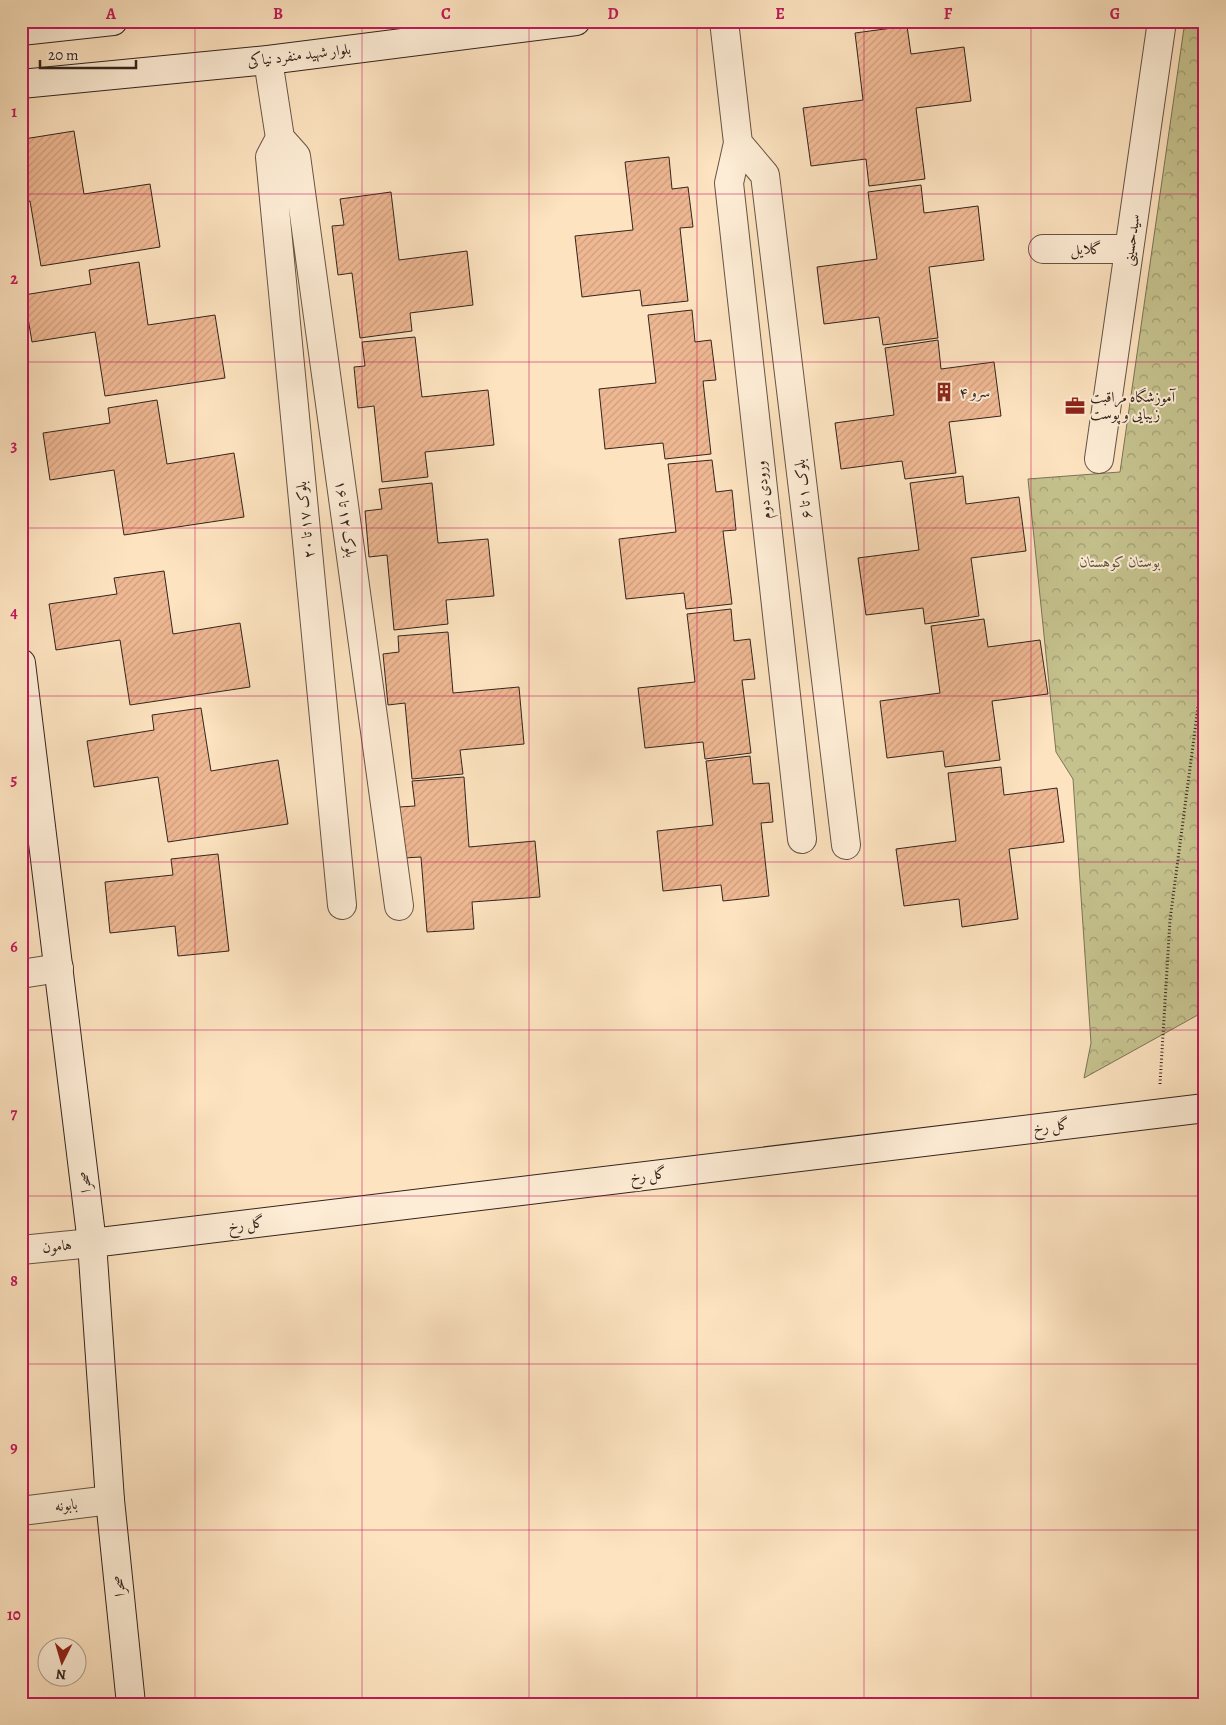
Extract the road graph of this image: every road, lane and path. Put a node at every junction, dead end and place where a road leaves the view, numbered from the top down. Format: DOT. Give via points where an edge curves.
graph roads {
  1 [pos="114,21"];
  2 [pos="576,21"];
  3 [pos="724,21"];
  4 [pos="1162,21"];
  5 [pos="21,31"];
  6 [pos="268,60"];
  7 [pos="21,84"];
  8 [pos="280,138"];
  9 [pos="738,143"];
  10 [pos="1043,249"];
  11 [pos="1129,249"];
  12 [pos="1099,459"];
  13 [pos="1205,654"];
  14 [pos="21,663"];
  15 [pos="25,729"];
  16 [pos="802,839"];
  17 [pos="846,845"];
  18 [pos="342,905"];
  19 [pos="398,906"];
  20 [pos="59,968"];
  21 [pos="21,974"];
  22 [pos="1205,1108"];
  23 [pos="1158,1113"];
  24 [pos="92,1243"];
  25 [pos="21,1250"];
  26 [pos="110,1500"];
  27 [pos="21,1511"];
  28 [pos="131,1704"];
  1 -- 5 [label="street"];
  2 -- 6 [label="street, بلوار شهید منفرد نیاکی"];
  3 -- 9 [label="street"];
  4 -- 11 [label="street, سیدحسینی"];
  6 -- 7 [label="street, بلوار شهید منفرد نیاکی"];
  6 -- 8 [label="street"];
  8 -- 18 [label="street, بلوک ۱۷ تا ۲۰" via="270,156"];
  8 -- 19 [label="street, بلوک ۱۲ تا ۱۶" via="296,156"];
  9 -- 16 [label="street, ورودی دوم" via="729,183"];
  9 -- 17 [label="street, بلوک ۱ تا ۶" via="765,175"];
  10 -- 11 [label="street, گلایل"];
  11 -- 12 [label="street, سیدحسینی"];
  13 -- 23 [label="path" via="1170,920"];
  14 -- 15 [label="street, صحرا"];
  15 -- 20 [label="street, صحرا"];
  20 -- 21 [label="street"];
  20 -- 24 [label="street, صحرا"];
  22 -- 23 [label="street, گل رخ"];
  23 -- 24 [label="street, گل رخ"];
  24 -- 25 [label="street, هامون"];
  24 -- 26 [label="street, صحرا"];
  26 -- 27 [label="street, بابونه"];
  26 -- 28 [label="street, صحرا"];
}
